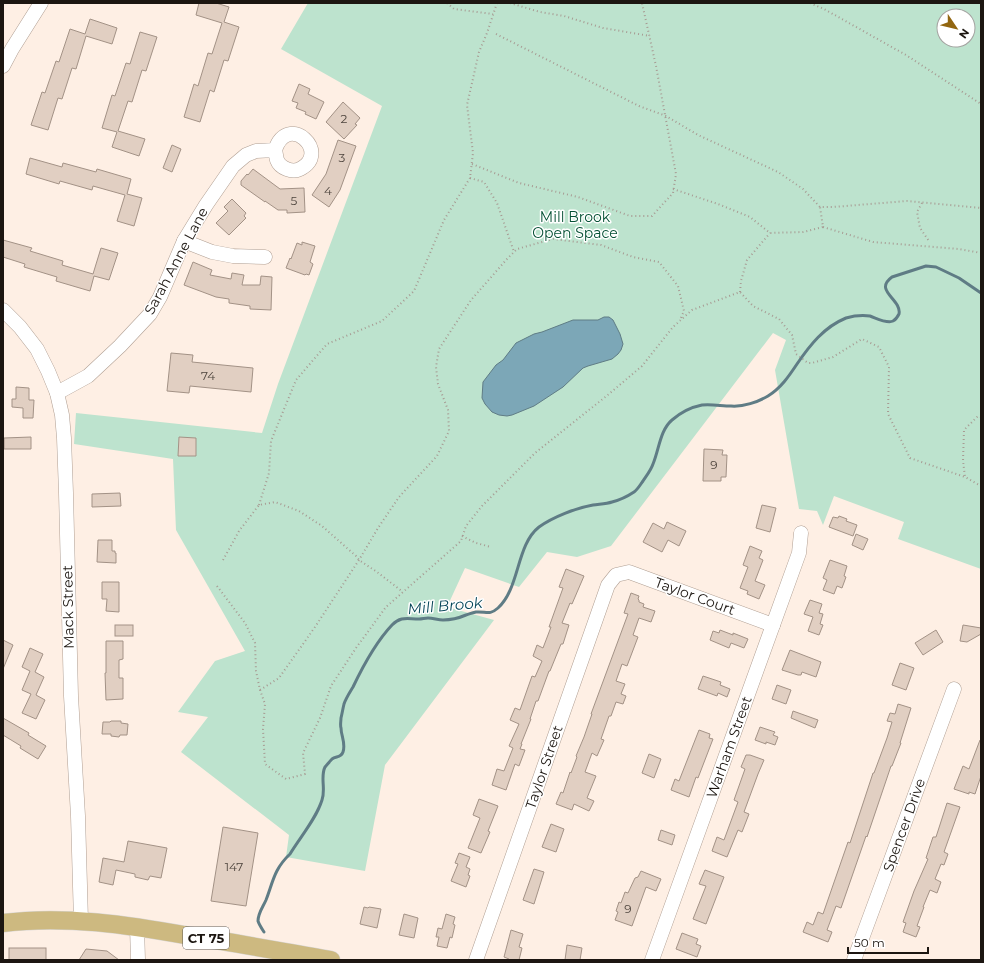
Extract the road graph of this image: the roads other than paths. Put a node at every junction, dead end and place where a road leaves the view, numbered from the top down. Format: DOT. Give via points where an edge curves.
graph roads {
  1 [pos="42,3"];
  2 [pos="3,66"];
  3 [pos="275,150"];
  4 [pos="184,241"];
  5 [pos="265,257"];
  6 [pos="3,310"];
  7 [pos="57,394"];
  8 [pos="801,533"];
  9 [pos="616,575"];
  10 [pos="773,625"];
  11 [pos="954,689"];
  12 [pos="81,921"];
  13 [pos="3,923"];
  14 [pos="137,927"];
  15 [pos="138,960"];
  16 [pos="331,960"];
  17 [pos="476,960"];
  18 [pos="652,960"];
  19 [pos="854,960"];
  1 -- 2 [label="street"];
  3 -- 4 [label="street, Sarah Anne Lane" via="256,151 246,155 233,166"];
  4 -- 5 [label="street" via="212,252 233,256"];
  4 -- 7 [label="street, Sarah Anne Lane" via="150,314 88,376"];
  6 -- 7 [label="street, Mack Street" via="37,349"];
  7 -- 12 [label="street, Mack Street" via="64,438 71,696"];
  8 -- 10 [label="street, Warham Street" via="799,553"];
  9 -- 10 [label="street, Taylor Court" via="629,572"];
  9 -- 17 [label="street, Taylor Street" via="608,585"];
  10 -- 18 [label="street, Warham Street"];
  11 -- 19 [label="street, Spencer Drive"];
  12 -- 13 [label="main road, CT 75" via="23,920"];
  12 -- 14 [label="main road, CT 75"];
  14 -- 15 [label="street"];
  14 -- 16 [label="main road, CT 75"];
}
